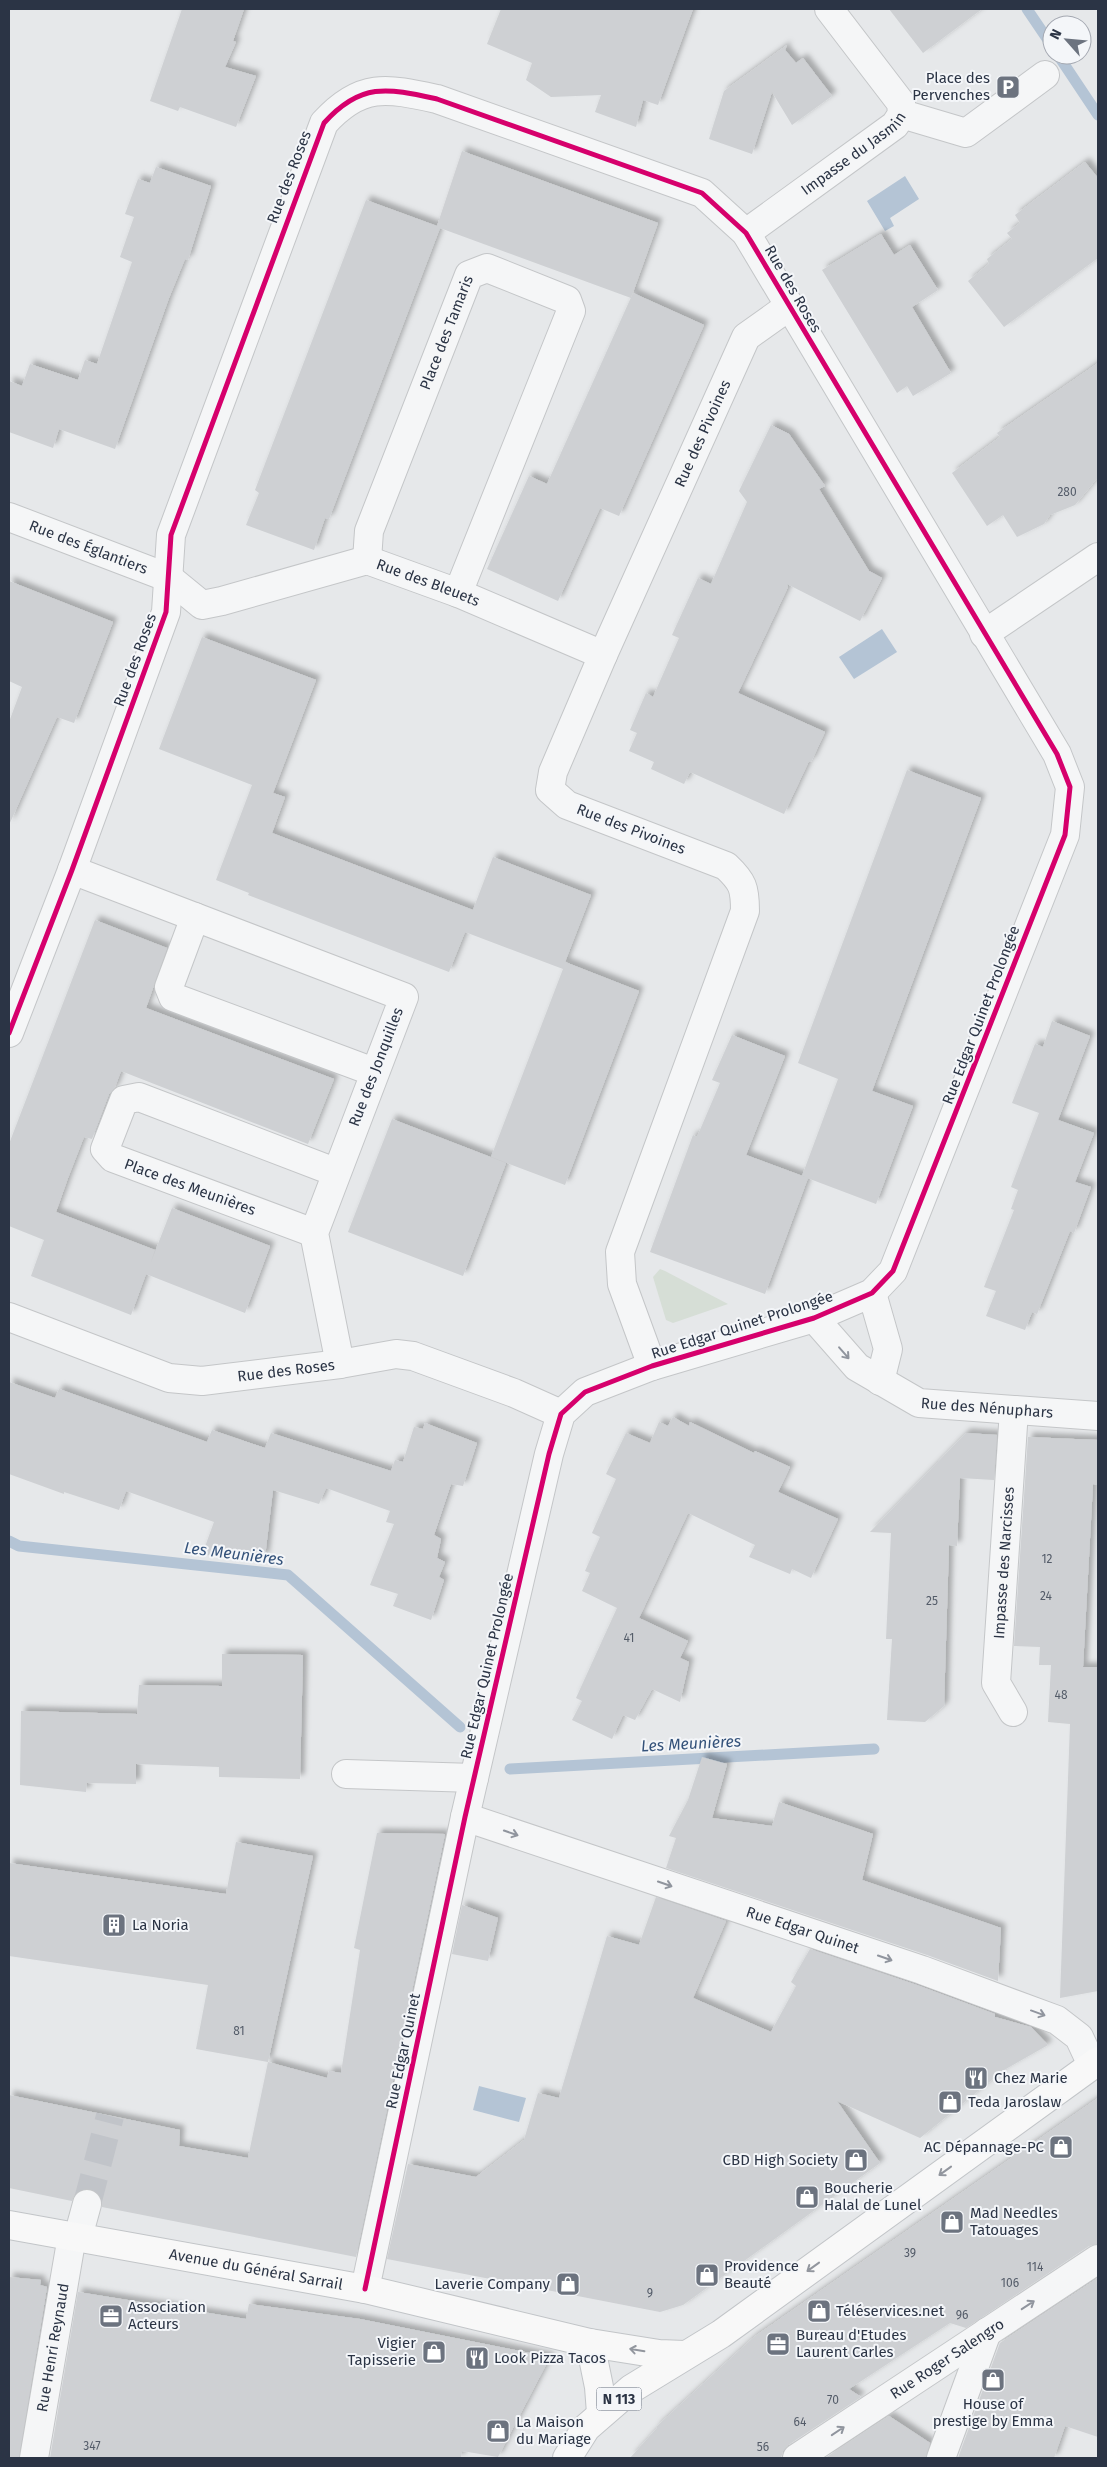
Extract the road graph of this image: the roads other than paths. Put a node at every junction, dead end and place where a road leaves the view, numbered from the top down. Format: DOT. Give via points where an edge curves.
graph roads {
  1 [pos="829,9"];
  2 [pos="1045,75"];
  3 [pos="902,114"];
  4 [pos="746,233"];
  5 [pos="788,307"];
  6 [pos="9,517"];
  7 [pos="1098,557"];
  8 [pos="367,560"];
  9 [pos="169,578"];
  10 [pos="458,593"];
  11 [pos="984,634"];
  12 [pos="603,655"];
  13 [pos="72,870"];
  14 [pos="195,918"];
  15 [pos="9,1034"];
  16 [pos="374,1072"];
  17 [pos="336,1172"];
  18 [pos="314,1233"];
  19 [pos="872,1293"];
  20 [pos="9,1317"];
  21 [pos="814,1318"];
  22 [pos="340,1364"];
  23 [pos="652,1366"];
  24 [pos="880,1381"];
  25 [pos="1014,1410"];
  26 [pos="561,1414"];
  27 [pos="1098,1416"];
  28 [pos="1013,1712"];
  29 [pos="346,1774"];
  30 [pos="474,1778"];
  31 [pos="465,1817"];
  32 [pos="1095,2063"];
  33 [pos="86,2204"];
  34 [pos="9,2225"];
  35 [pos="75,2236"];
  36 [pos="1098,2259"];
  37 [pos="365,2289"];
  38 [pos="987,2332"];
  39 [pos="590,2343"];
  40 [pos="685,2355"];
  41 [pos="601,2413"];
  42 [pos="34,2458"];
  43 [pos="567,2458"];
  44 [pos="797,2458"];
  45 [pos="941,2458"];
  1 -- 3 [label="street, Impasse du Jasmin" via="901,103"];
  2 -- 3 [label="street" via="966,133"];
  3 -- 4 [label="street, Impasse du Jasmin" via="895,125"];
  4 -- 5 [label="street, Rue des Roses"];
  4 -- 9 [label="street, Rue des Roses" via="702,193 437,99 401,91 369,91 353,98 324,123 315,141 171,535"];
  5 -- 11 [label="street, Rue des Roses"];
  5 -- 12 [label="street, Rue des Pivoines" via="746,337"];
  6 -- 9 [label="street, Rue des Églantiers"];
  7 -- 11 [label="street"];
  8 -- 9 [label="street, Rue des Bleuets" via="202,605"];
  8 -- 10 [label="street, Rue des Bleuets"];
  8 -- 10 [label="street, Place des Tamaris" via="369,531 469,275 487,268 567,300 571,310"];
  9 -- 13 [label="street, Rue des Roses" via="166,612"];
  10 -- 12 [label="street, Rue des Bleuets"];
  11 -- 19 [label="street, Rue Edgar Quinet Prolongée" via="1057,754 1070,787 1064,835 894,1271"];
  12 -- 23 [label="street, Rue des Pivoines" via="553,772 550,790 567,805 726,866 745,890 745,912 620,1252 622,1284"];
  13 -- 14 [label="street, Rue des Jonquilles"];
  13 -- 15 [label="street, Rue des Roses"];
  14 -- 16 [label="street" via="169,987 173,997"];
  14 -- 16 [label="street, Rue des Jonquilles" via="404,996"];
  16 -- 17 [label="street, Rue des Jonquilles"];
  17 -- 18 [label="street, Rue des Jonquilles"];
  17 -- 18 [label="street, Place des Meunières" via="139,1097 124,1100 105,1149 113,1158"];
  18 -- 22 [label="street"];
  19 -- 21 [label="street, Rue Edgar Quinet Prolongée"];
  19 -- 24 [label="street" via="888,1349"];
  20 -- 22 [label="street, Rue des Roses" via="169,1378 202,1381"];
  21 -- 23 [label="street, Rue Edgar Quinet Prolongée"];
  21 -- 24 [label="street, Rue des Nénuphars, one-way" via="857,1367"];
  22 -- 26 [label="street, Rue des Roses" via="396,1354 413,1356"];
  23 -- 26 [label="street, Rue Edgar Quinet Prolongée" via="585,1392"];
  24 -- 25 [label="street, Rue des Nénuphars" via="918,1403"];
  25 -- 27 [label="street, Rue des Nénuphars"];
  25 -- 28 [label="street, Impasse des Narcisses" via="996,1683"];
  26 -- 30 [label="street, Rue Edgar Quinet Prolongée"];
  29 -- 30 [label="street"];
  30 -- 31 [label="street, Rue Edgar Quinet Prolongée"];
  31 -- 32 [label="street, Rue Edgar Quinet, one-way" via="922,1970 1057,2020 1079,2037"];
  31 -- 37 [label="street, Rue Edgar Quinet"];
  32 -- 40 [label="main road, N 113, one-way" via="721,2334"];
  33 -- 35 [label="street, Rue Henri Reynaud"];
  34 -- 35 [label="main road, Avenue du Général Sarrail"];
  35 -- 37 [label="main road, Avenue du Général Sarrail"];
  35 -- 42 [label="street, Rue Henri Reynaud"];
  38 -- 36 [label="street, Rue Roger Salengro, one-way"];
  37 -- 39 [label="main road, Avenue du Général Sarrail"];
  44 -- 38 [label="street, Rue Roger Salengro, one-way"];
  38 -- 45 [label="street"];
  40 -- 39 [label="main road, Avenue du Général Sarrail, one-way"];
  39 -- 41 [label="main road"];
  40 -- 41 [label="main road, N 113" via="631,2389"];
  41 -- 43 [label="main road, N 113" via="586,2428"];
}
